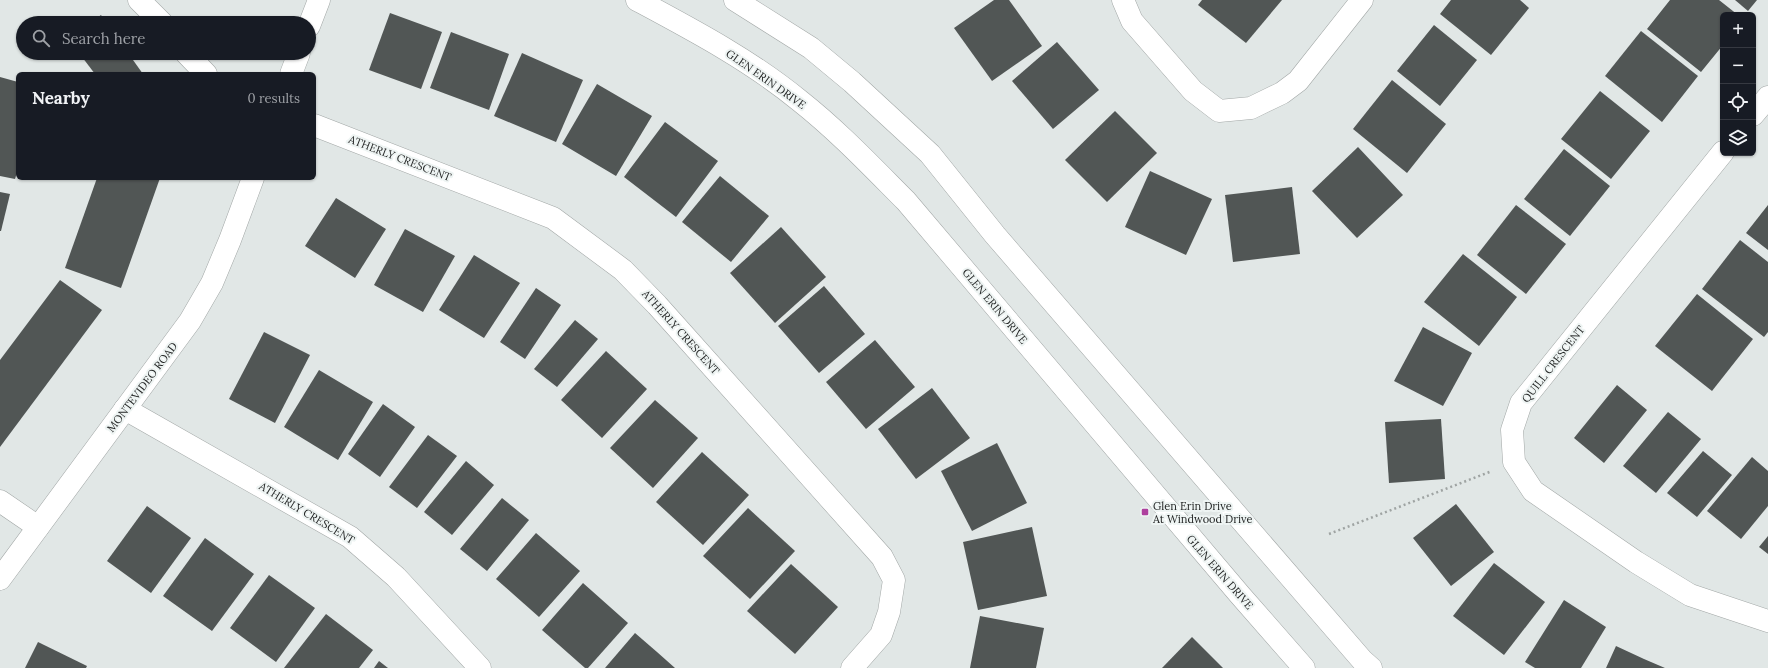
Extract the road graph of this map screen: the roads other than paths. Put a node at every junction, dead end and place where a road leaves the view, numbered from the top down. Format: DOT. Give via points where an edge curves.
graph roads {
  1 [pos="139,0"];
  2 [pos="319,0"];
  3 [pos="637,0"];
  4 [pos="735,0"];
  5 [pos="1123,0"];
  6 [pos="1362,0"];
  7 [pos="155,16"];
  8 [pos="313,16"];
  9 [pos="193,60"];
  10 [pos="296,60"];
  11 [pos="204,72"];
  12 [pos="292,72"];
  13 [pos="1768,96"];
  14 [pos="1756,111"];
  15 [pos="316,126"];
  16 [pos="1720,156"];
  17 [pos="252,180"];
  18 [pos="125,409"];
  19 [pos="0,501"];
  20 [pos="38,526"];
  21 [pos="0,579"];
  22 [pos="1768,621"];
  23 [pos="1362,665"];
  24 [pos="480,668"];
  25 [pos="852,668"];
  26 [pos="1304,668"];
  1 -- 7 [label="street"];
  2 -- 8 [label="street"];
  3 -- 26 [label="street, GLEN ERIN DRIVE" via="749,64 800,100 854,148 906,201"];
  4 -- 23 [label="street" via="812,48 930,154 995,235"];
  5 -- 6 [label="street" via="1132,21 1193,91 1220,111 1251,108 1282,93 1298,81"];
  9 -- 11 [label="street"];
  10 -- 12 [label="street"];
  13 -- 14 [label="street"];
  15 -- 25 [label="street, ATHERLY CRESCENT" via="553,218 622,270 657,305 882,557 894,580 889,612 881,635"];
  16 -- 22 [label="street, QUILL CRESCENT" via="1521,404 1512,430 1514,462 1533,491 1636,562 1690,595"];
  17 -- 18 [label="street, MONTEVIDEO ROAD" via="212,283 190,322"];
  18 -- 20 [label="street, MONTEVIDEO ROAD"];
  18 -- 24 [label="street, ATHERLY CRESCENT" via="350,537 396,577"];
  19 -- 20 [label="street"];
  20 -- 21 [label="street, MONTEVIDEO ROAD"];
}
